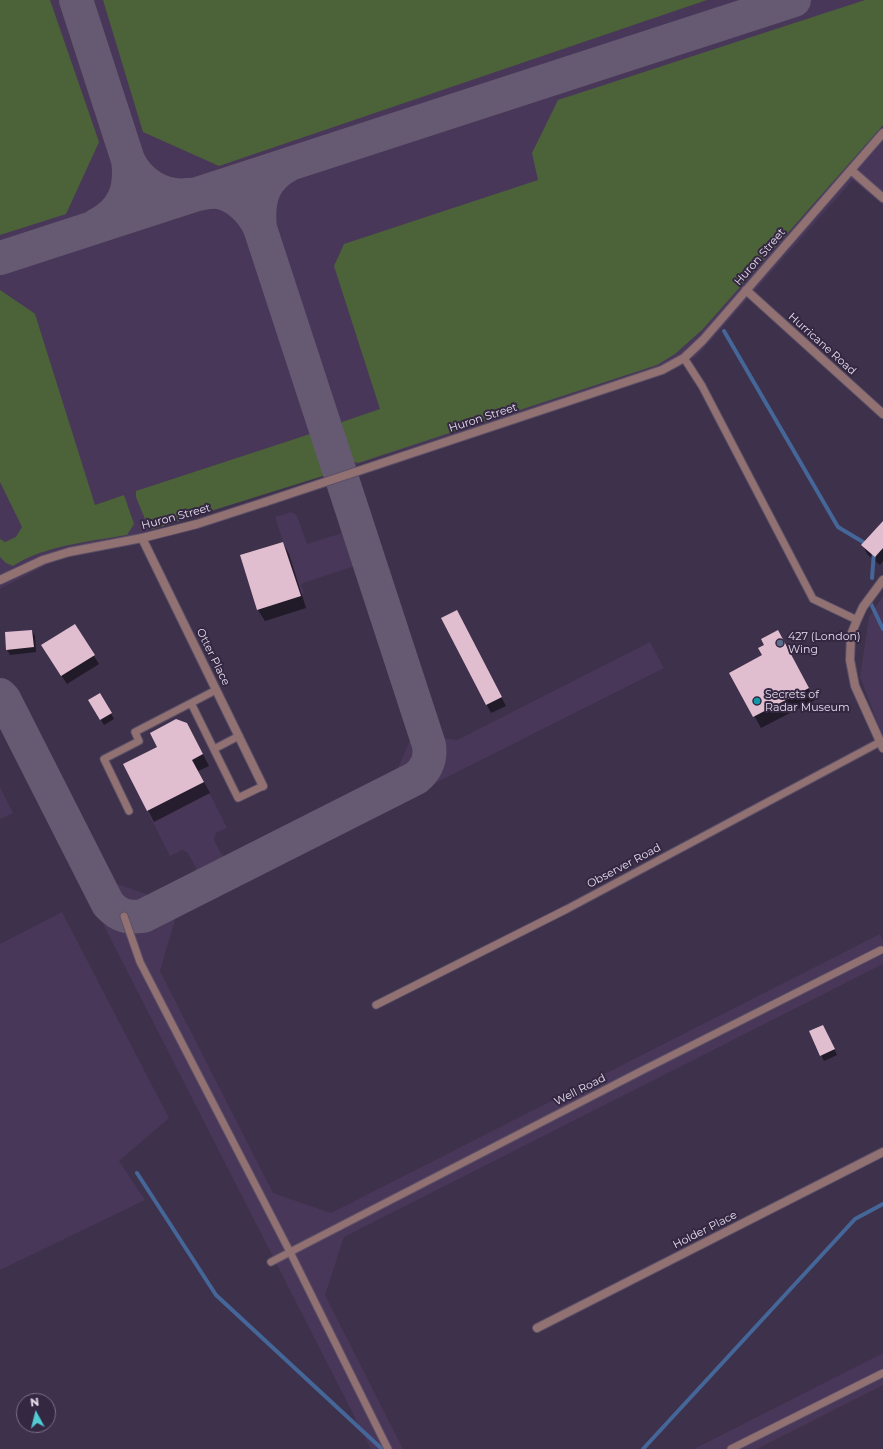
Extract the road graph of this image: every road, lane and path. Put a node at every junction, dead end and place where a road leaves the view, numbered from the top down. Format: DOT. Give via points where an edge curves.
graph roads {
  1 [pos="883,133"];
  2 [pos="851,170"];
  3 [pos="883,198"];
  4 [pos="746,290"];
  5 [pos="684,358"];
  6 [pos="883,414"];
  7 [pos="142,538"];
  8 [pos="0,580"];
  9 [pos="882,583"];
  10 [pos="857,620"];
  11 [pos="216,690"];
  12 [pos="191,703"];
  13 [pos="239,736"];
  14 [pos="881,745"];
  15 [pos="214,749"];
  16 [pos="263,786"];
  17 [pos="130,811"];
  18 [pos="124,916"];
  19 [pos="880,950"];
  20 [pos="376,1005"];
  21 [pos="621,1082"];
  22 [pos="883,1152"];
  23 [pos="290,1252"];
  24 [pos="271,1262"];
  25 [pos="538,1328"];
  26 [pos="883,1373"];
  27 [pos="388,1449"];
  28 [pos="731,1449"];
  1 -- 2 [label="street, Huron Street"];
  2 -- 3 [label="street"];
  2 -- 4 [label="street, Huron Street"];
  4 -- 5 [label="street, Huron Street"];
  4 -- 6 [label="street, Hurricane Road"];
  5 -- 7 [label="street, Huron Street" via="662,370 265,502 197,524"];
  5 -- 10 [label="lane" via="702,386 813,599"];
  7 -- 8 [label="street, Huron Street" via="69,552 43,560"];
  7 -- 11 [label="street, Otter Place"];
  9 -- 10 [label="street" via="863,607"];
  10 -- 14 [label="street" via="851,635 850,660 855,686"];
  11 -- 12 [label="lane"];
  11 -- 13 [label="street, Otter Place"];
  12 -- 15 [label="lane"];
  12 -- 17 [label="lane" via="134,732 139,741 104,759"];
  13 -- 15 [label="lane"];
  13 -- 16 [label="street, Otter Place"];
  14 -- 20 [label="lane, Observer Road" via="567,909"];
  15 -- 16 [label="lane" via="238,798"];
  18 -- 23 [label="lane" via="140,962"];
  19 -- 23 [label="lane, Well Road"];
  21 -- 23 [label="lane"];
  22 -- 25 [label="street, Holder Place"];
  23 -- 24 [label="lane"];
  23 -- 27 [label="lane"];
  26 -- 28 [label="lane"];
}
